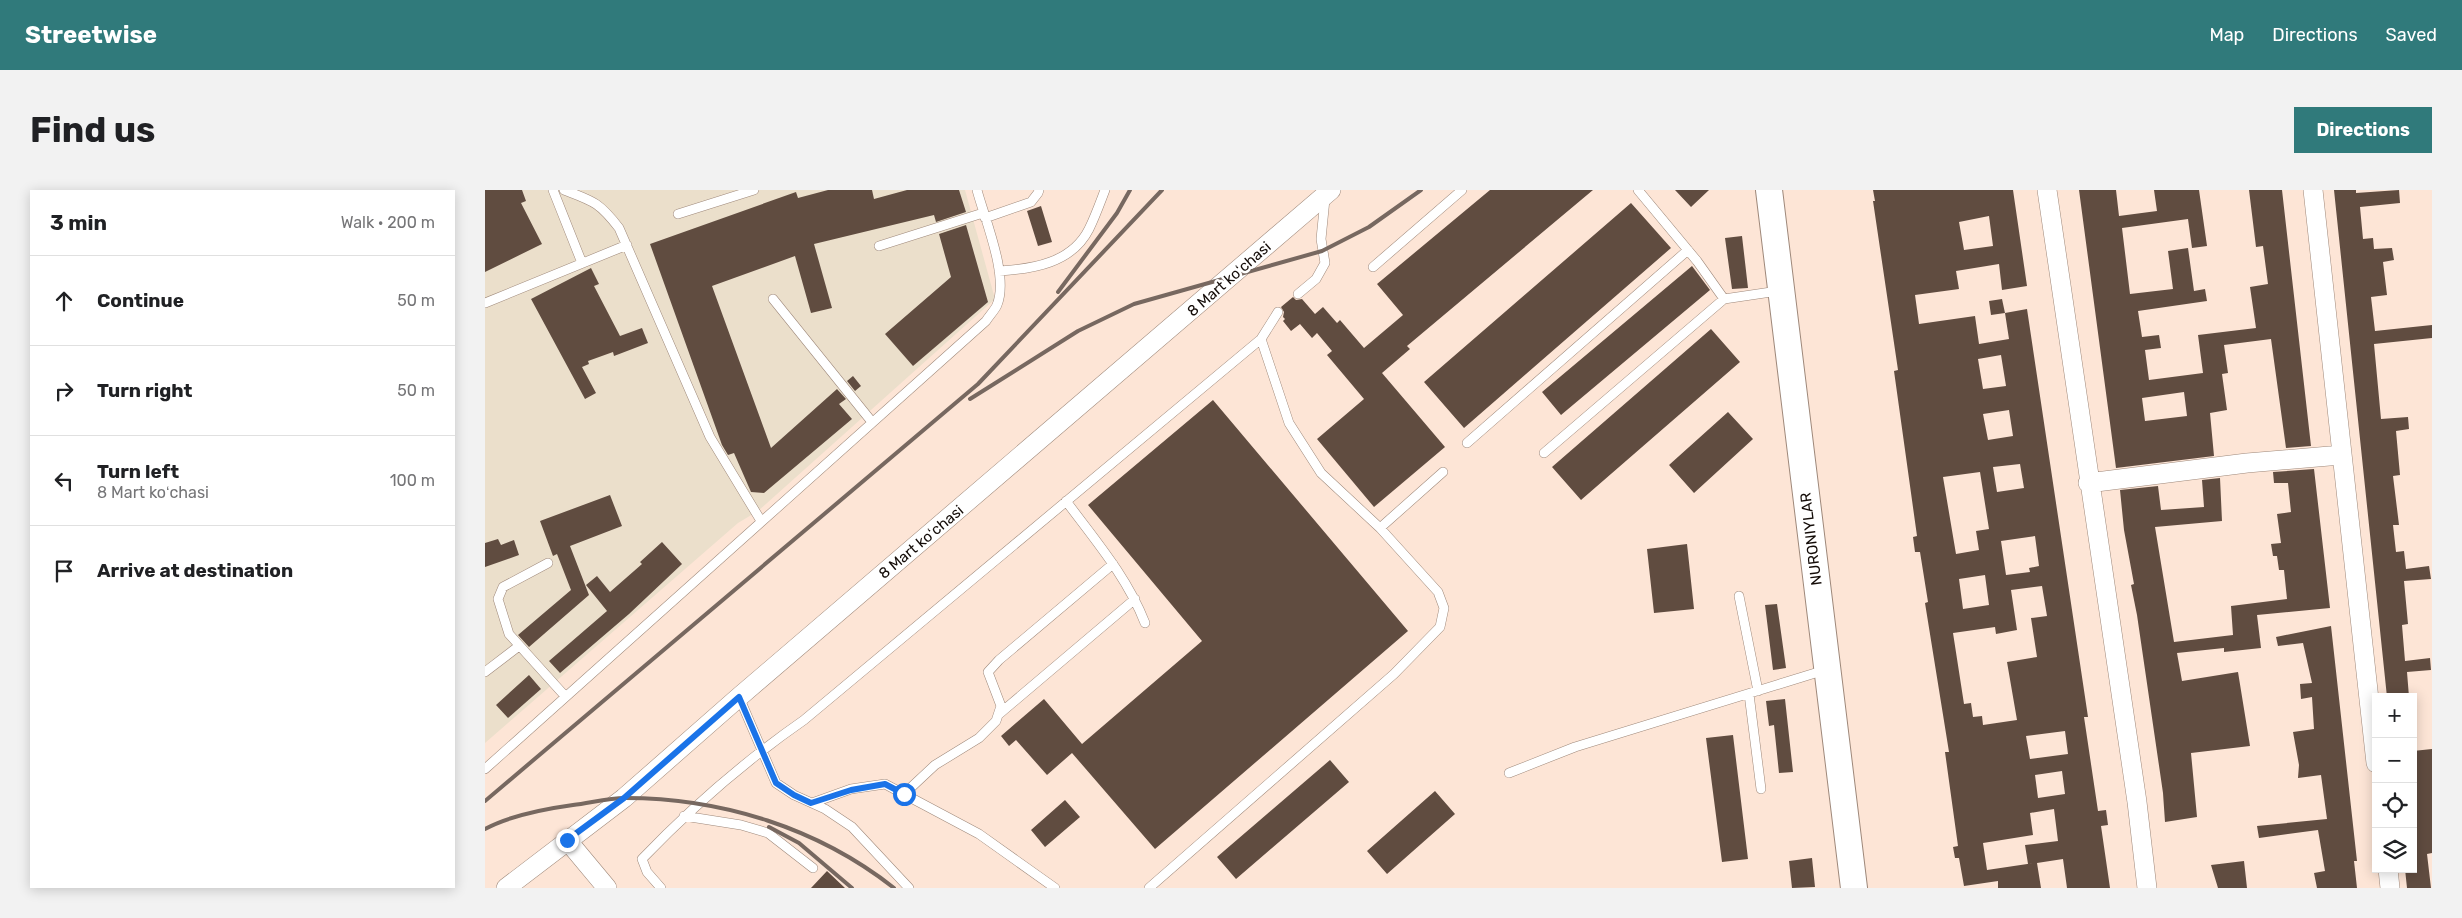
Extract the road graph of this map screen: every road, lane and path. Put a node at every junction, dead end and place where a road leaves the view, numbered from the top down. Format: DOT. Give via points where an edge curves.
graph roads {
  1 [pos="553,190"];
  2 [pos="564,190"];
  3 [pos="754,190"];
  4 [pos="977,190"];
  5 [pos="1039,190"];
  6 [pos="1105,190"];
  7 [pos="1462,190"];
  8 [pos="1639,190"];
  9 [pos="1769,190"];
  10 [pos="2047,190"];
  11 [pos="2313,190"];
  12 [pos="1328,192"];
  13 [pos="678,214"];
  14 [pos="984,216"];
  15 [pos="627,245"];
  16 [pos="879,246"];
  17 [pos="1688,250"];
  18 [pos="582,263"];
  19 [pos="1373,267"];
  20 [pos="999,271"];
  21 [pos="1781,290"];
  22 [pos="1298,294"];
  23 [pos="773,298"];
  24 [pos="1724,300"];
  25 [pos="485,302"];
  26 [pos="1278,312"];
  27 [pos="1261,339"];
  28 [pos="871,422"];
  29 [pos="1467,443"];
  30 [pos="1544,453"];
  31 [pos="2341,455"];
  32 [pos="1443,472"];
  33 [pos="2089,483"];
  34 [pos="1066,502"];
  35 [pos="761,521"];
  36 [pos="1380,528"];
  37 [pos="548,563"];
  38 [pos="1113,564"];
  39 [pos="1739,596"];
  40 [pos="1135,599"];
  41 [pos="1145,622"];
  42 [pos="519,646"];
  43 [pos="1827,670"];
  44 [pos="485,672"];
  45 [pos="1758,691"];
  46 [pos="1749,694"];
  47 [pos="565,696"];
  48 [pos="739,697"];
  49 [pos="998,716"];
  50 [pos="2373,738"];
  51 [pos="761,750"];
  52 [pos="485,769"];
  53 [pos="1509,774"];
  54 [pos="1761,788"];
  55 [pos="904,794"];
  56 [pos="811,803"];
  57 [pos="684,816"];
  58 [pos="567,840"];
  59 [pos="813,868"];
  60 [pos="2388,873"];
  61 [pos="506,888"];
  62 [pos="607,888"];
  63 [pos="661,888"];
  64 [pos="909,888"];
  65 [pos="1055,888"];
  66 [pos="1149,888"];
  67 [pos="1854,888"];
  68 [pos="2147,888"];
  69 [pos="2390,888"];
  1 -- 18 [label="lane"];
  2 -- 15 [label="lane" via="596,202 610,216"];
  3 -- 13 [label="lane"];
  4 -- 14 [label="lane"];
  5 -- 14 [label="lane" via="1031,202"];
  6 -- 20 [label="lane" via="1079,243 1044,266"];
  7 -- 19 [label="lane"];
  8 -- 17 [label="lane"];
  9 -- 21 [label="main road, NURONIYLAR"];
  10 -- 33 [label="street"];
  11 -- 31 [label="street"];
  12 -- 22 [label="lane" via="1321,239 1325,264 1316,280"];
  12 -- 48 [label="street, 8 Mart koʻchasi"];
  14 -- 16 [label="lane"];
  14 -- 20 [label="lane"];
  15 -- 18 [label="lane"];
  15 -- 35 [label="lane" via="710,437"];
  17 -- 24 [label="lane"];
  17 -- 29 [label="lane"];
  18 -- 25 [label="lane"];
  20 -- 28 [label="lane" via="1001,291 997,306 986,321"];
  21 -- 24 [label="lane"];
  21 -- 43 [label="main road, NURONIYLAR"];
  23 -- 28 [label="lane"];
  24 -- 30 [label="lane"];
  26 -- 27 [label="lane"];
  27 -- 34 [label="lane"];
  27 -- 36 [label="lane" via="1289,423 1299,440 1321,473"];
  28 -- 35 [label="lane"];
  31 -- 33 [label="street"];
  31 -- 50 [label="street"];
  32 -- 36 [label="lane"];
  33 -- 68 [label="street"];
  34 -- 38 [label="lane"];
  34 -- 51 [label="lane" via="804,720"];
  35 -- 47 [label="lane"];
  36 -- 66 [label="lane" via="1438,592 1444,608 1441,627 1394,674"];
  37 -- 42 [label="lane" via="503,587 498,599 509,634"];
  38 -- 40 [label="lane"];
  38 -- 49 [label="lane" via="988,672 1001,706"];
  39 -- 45 [label="lane"];
  40 -- 41 [label="lane"];
  40 -- 49 [label="lane"];
  42 -- 44 [label="lane"];
  42 -- 47 [label="lane"];
  43 -- 45 [label="lane"];
  43 -- 67 [label="main road, NURONIYLAR"];
  45 -- 46 [label="lane"];
  46 -- 53 [label="lane" via="1575,747"];
  46 -- 54 [label="lane"];
  47 -- 52 [label="lane"];
  48 -- 51 [label="lane"];
  48 -- 58 [label="street, 8 Mart koʻchasi" via="624,798"];
  49 -- 55 [label="lane" via="979,738 935,766"];
  51 -- 56 [label="lane" via="776,783"];
  51 -- 57 [label="lane"];
  55 -- 56 [label="lane" via="885,784 851,790"];
  55 -- 65 [label="lane" via="979,834"];
  56 -- 64 [label="lane" via="825,808 852,827"];
  57 -- 59 [label="lane" via="768,833"];
  57 -- 63 [label="lane" via="642,859 647,872"];
  58 -- 61 [label="street, 8 Mart koʻchasi"];
  58 -- 62 [label="street"];
  60 -- 69 [label="street"];
}
